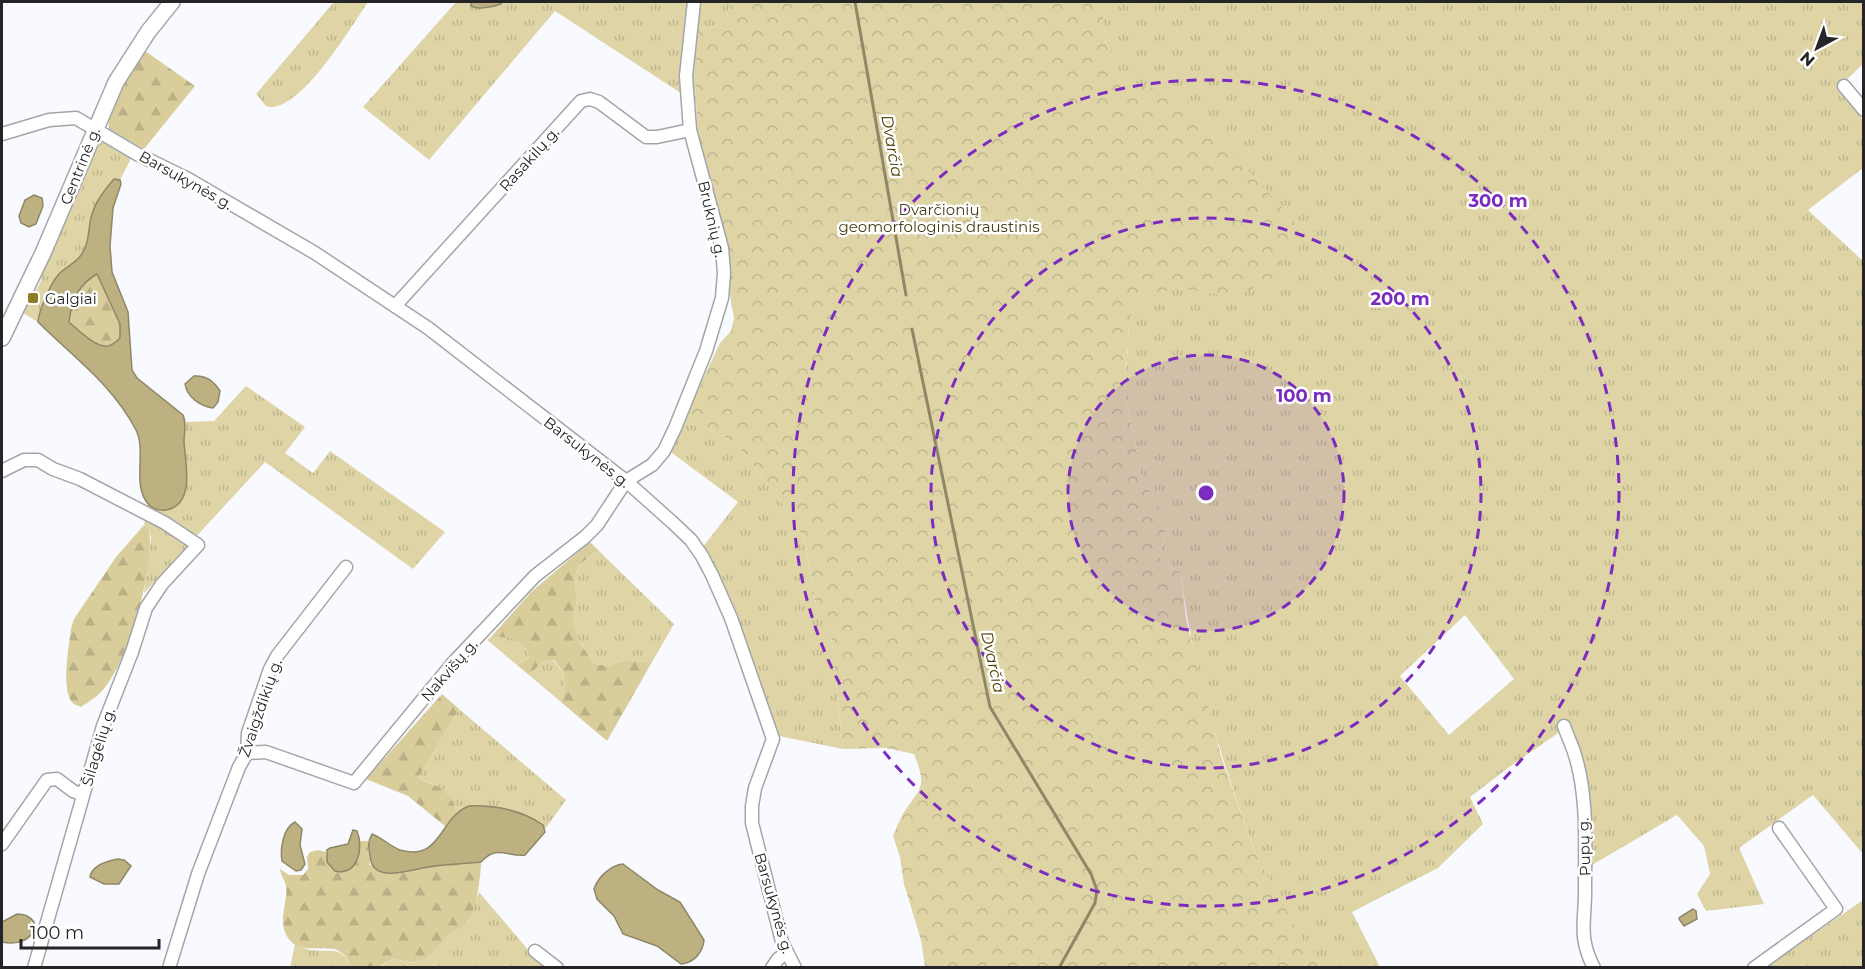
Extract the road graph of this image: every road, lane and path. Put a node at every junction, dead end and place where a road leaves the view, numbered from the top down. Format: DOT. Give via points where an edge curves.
graph roads {
  1 [pos="172,2"];
  2 [pos="694,2"];
  3 [pos="1844,86"];
  4 [pos="1863,110"];
  5 [pos="95,128"];
  6 [pos="690,130"];
  7 [pos="2,134"];
  8 [pos="396,306"];
  9 [pos="2,338"];
  10 [pos="2,471"];
  11 [pos="626,481"];
  12 [pos="346,567"];
  13 [pos="1564,726"];
  14 [pos="247,753"];
  15 [pos="83,795"];
  16 [pos="1779,828"];
  17 [pos="2,844"];
  18 [pos="535,951"];
  19 [pos="786,953"];
  20 [pos="34,968"];
  21 [pos="169,968"];
  22 [pos="557,968"];
  23 [pos="772,968"];
  24 [pos="795,968"];
  25 [pos="1594,968"];
  26 [pos="1754,968"];
  1 -- 5 [label="main road, Centrinė g." via="130,59"];
  2 -- 6 [label="street, Bruknių g." via="686,76"];
  3 -- 4 [label="street"];
  5 -- 7 [label="street, Barsukynės g." via="70,117"];
  5 -- 8 [label="street, Barsukynės g." via="315,253"];
  5 -- 9 [label="main road, Centrinė g." via="43,253"];
  6 -- 8 [label="street, Rasakilų g." via="646,137 599,102 581,102"];
  6 -- 11 [label="street, Bruknių g." via="722,248 722,298 706,351 664,451 652,465"];
  8 -- 11 [label="street, Barsukynės g."];
  10 -- 15 [label="street, Šilagėlių g." via="24,460 38,460 165,523 198,545 146,608 103,726"];
  11 -- 14 [label="street, Nakvišų g." via="597,525 535,576 452,664 354,783 266,752"];
  11 -- 19 [label="street, Barsukynės g." via="691,540 702,556 731,618 767,719 772,739 755,788 752,823"];
  12 -- 14 [label="street, Žvaigždikių g." via="270,669 248,733"];
  13 -- 25 [label="street, Pupų g." via="1580,777 1586,891 1582,931"];
  14 -- 21 [label="street, Žvaigždikių g." via="198,874"];
  15 -- 17 [label="street" via="57,779 47,780"];
  15 -- 20 [label="street, Šilagėlių g."];
  16 -- 26 [label="street" via="1836,909"];
  18 -- 22 [label="street"];
  19 -- 23 [label="street"];
  19 -- 24 [label="street, Barsukynės g."];
}
